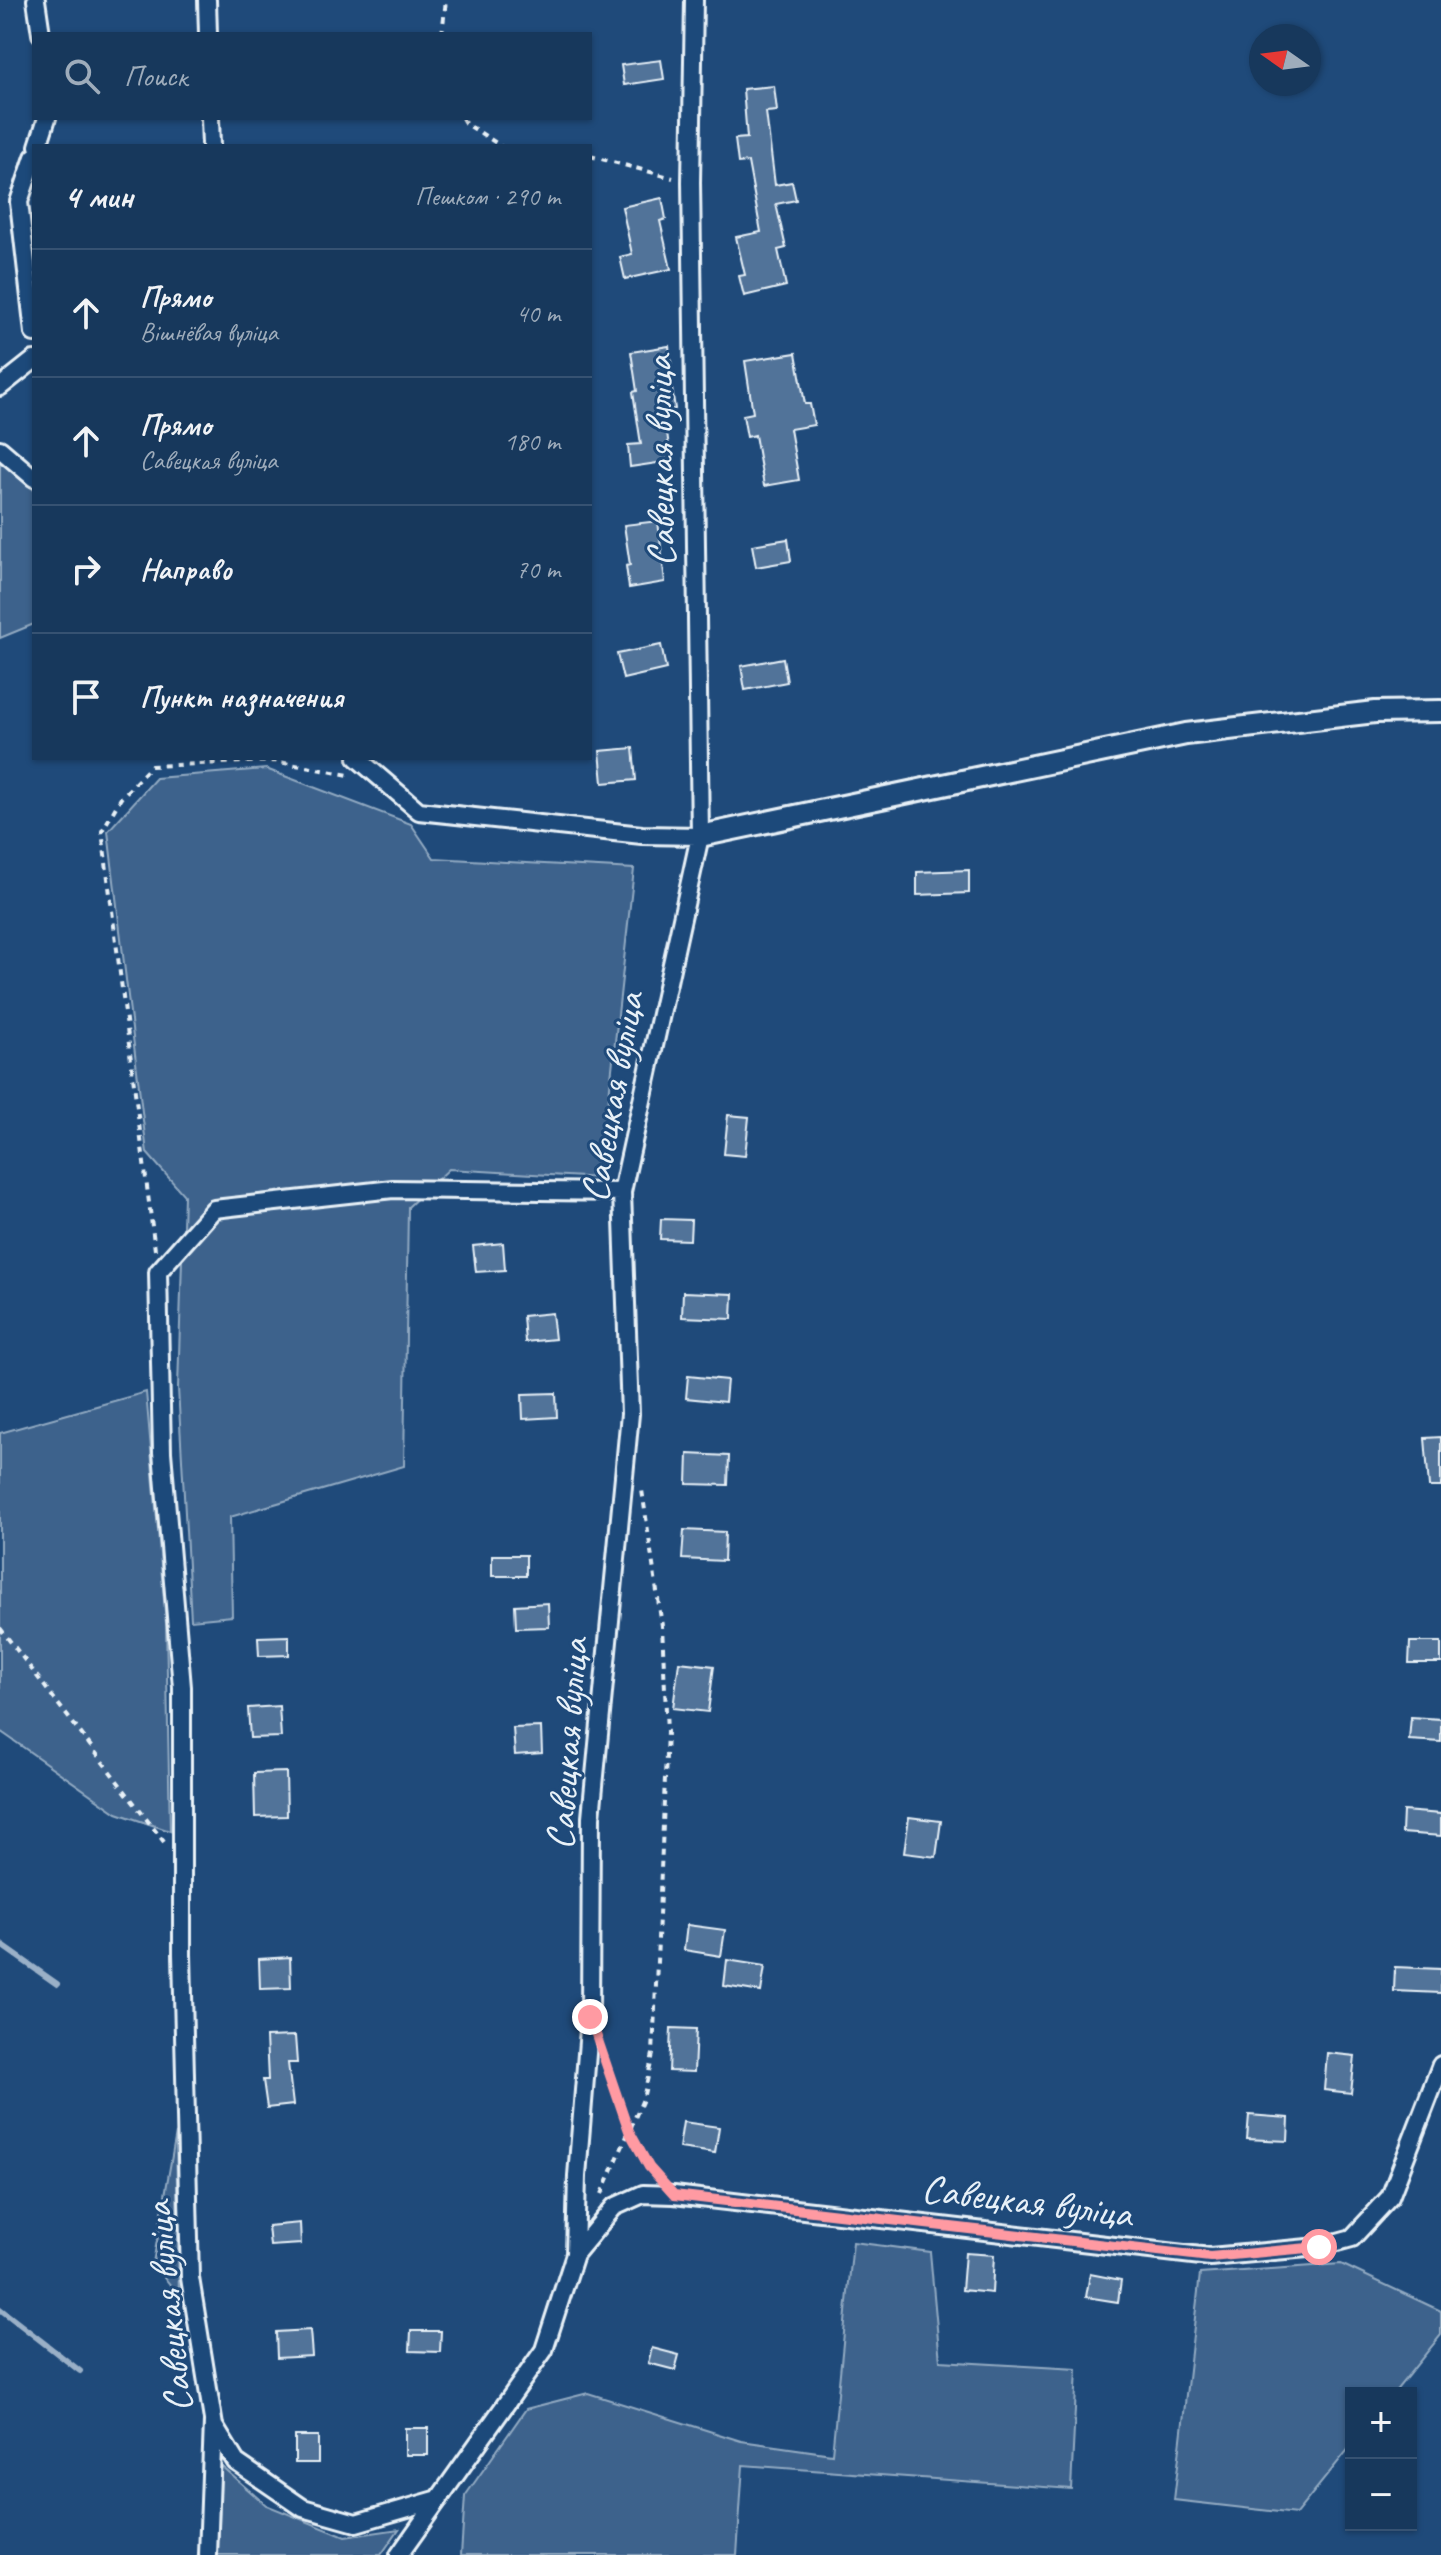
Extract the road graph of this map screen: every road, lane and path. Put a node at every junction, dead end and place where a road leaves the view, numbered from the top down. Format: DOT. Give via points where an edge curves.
graph roads {
  1 [pos="36,0"];
  2 [pos="207,0"];
  3 [pos="446,0"];
  4 [pos="694,0"];
  5 [pos="41,32"];
  6 [pos="208,32"];
  7 [pos="442,32"];
  8 [pos="46,120"];
  9 [pos="210,120"];
  10 [pos="463,120"];
  11 [pos="39,144"];
  12 [pos="211,144"];
  13 [pos="498,144"];
  14 [pos="592,157"];
  15 [pos="32,163"];
  16 [pos="691,182"];
  17 [pos="32,316"];
  18 [pos="32,362"];
  19 [pos="0,387"];
  20 [pos="0,449"];
  21 [pos="32,476"];
  22 [pos="1441,711"];
  23 [pos="359,760"];
  24 [pos="385,782"];
  25 [pos="700,836"];
  26 [pos="622,1192"];
  27 [pos="158,1272"];
  28 [pos="642,1488"];
  29 [pos="0,1628"];
  30 [pos="182,1865"];
  31 [pos="605,2062"];
  32 [pos="1441,2065"];
  33 [pos="629,2131"];
  34 [pos="674,2195"];
  35 [pos="601,2197"];
  36 [pos="575,2254"];
  37 [pos="213,2416"];
  38 [pos="439,2499"];
  39 [pos="208,2555"];
  40 [pos="399,2555"];
  1 -- 5 [label="street"];
  2 -- 6 [label="street"];
  3 -- 7 [label="path"];
  4 -- 16 [label="street, Савецкая вуліца"];
  8 -- 11 [label="street"];
  9 -- 12 [label="street"];
  10 -- 13 [label="path"];
  14 -- 16 [label="path"];
  15 -- 17 [label="street" via="19,202"];
  16 -- 25 [label="street, Савецкая вуліца"];
  18 -- 19 [label="street"];
  20 -- 21 [label="street"];
  22 -- 25 [label="street" via="1375,712 1186,734"];
  23 -- 24 [label="street"];
  24 -- 25 [label="street" via="419,811 642,835"];
  24 -- 27 [label="path" via="274,761 151,766 121,798 102,831"];
  25 -- 26 [label="street, Савецкая вуліца"];
  26 -- 27 [label="street" via="393,1189 214,1209"];
  26 -- 36 [label="street, Савецкая вуліца" via="630,1414 591,1817 590,2017"];
  27 -- 30 [label="street, Савецкая вуліца" via="162,1452 182,1687"];
  28 -- 33 [label="path" via="662,1626 667,1732 653,2054"];
  29 -- 30 [label="path"];
  30 -- 37 [label="street, Савецкая вуліца" via="190,2278"];
  31 -- 33 [label="path"];
  32 -- 34 [label="street, Савецкая вуліца" via="1390,2197 1352,2238 1319,2247 1210,2257"];
  33 -- 34 [label="path" via="649,2167"];
  33 -- 35 [label="path"];
  34 -- 36 [label="street, Савецкая вуліца" via="643,2194 614,2207"];
  36 -- 38 [label="street, Савецкая вуліца" via="544,2350"];
  37 -- 38 [label="street, Савецкая вуліца" via="236,2462 303,2508 356,2523"];
  37 -- 39 [label="street"];
  38 -- 40 [label="street"];
}
